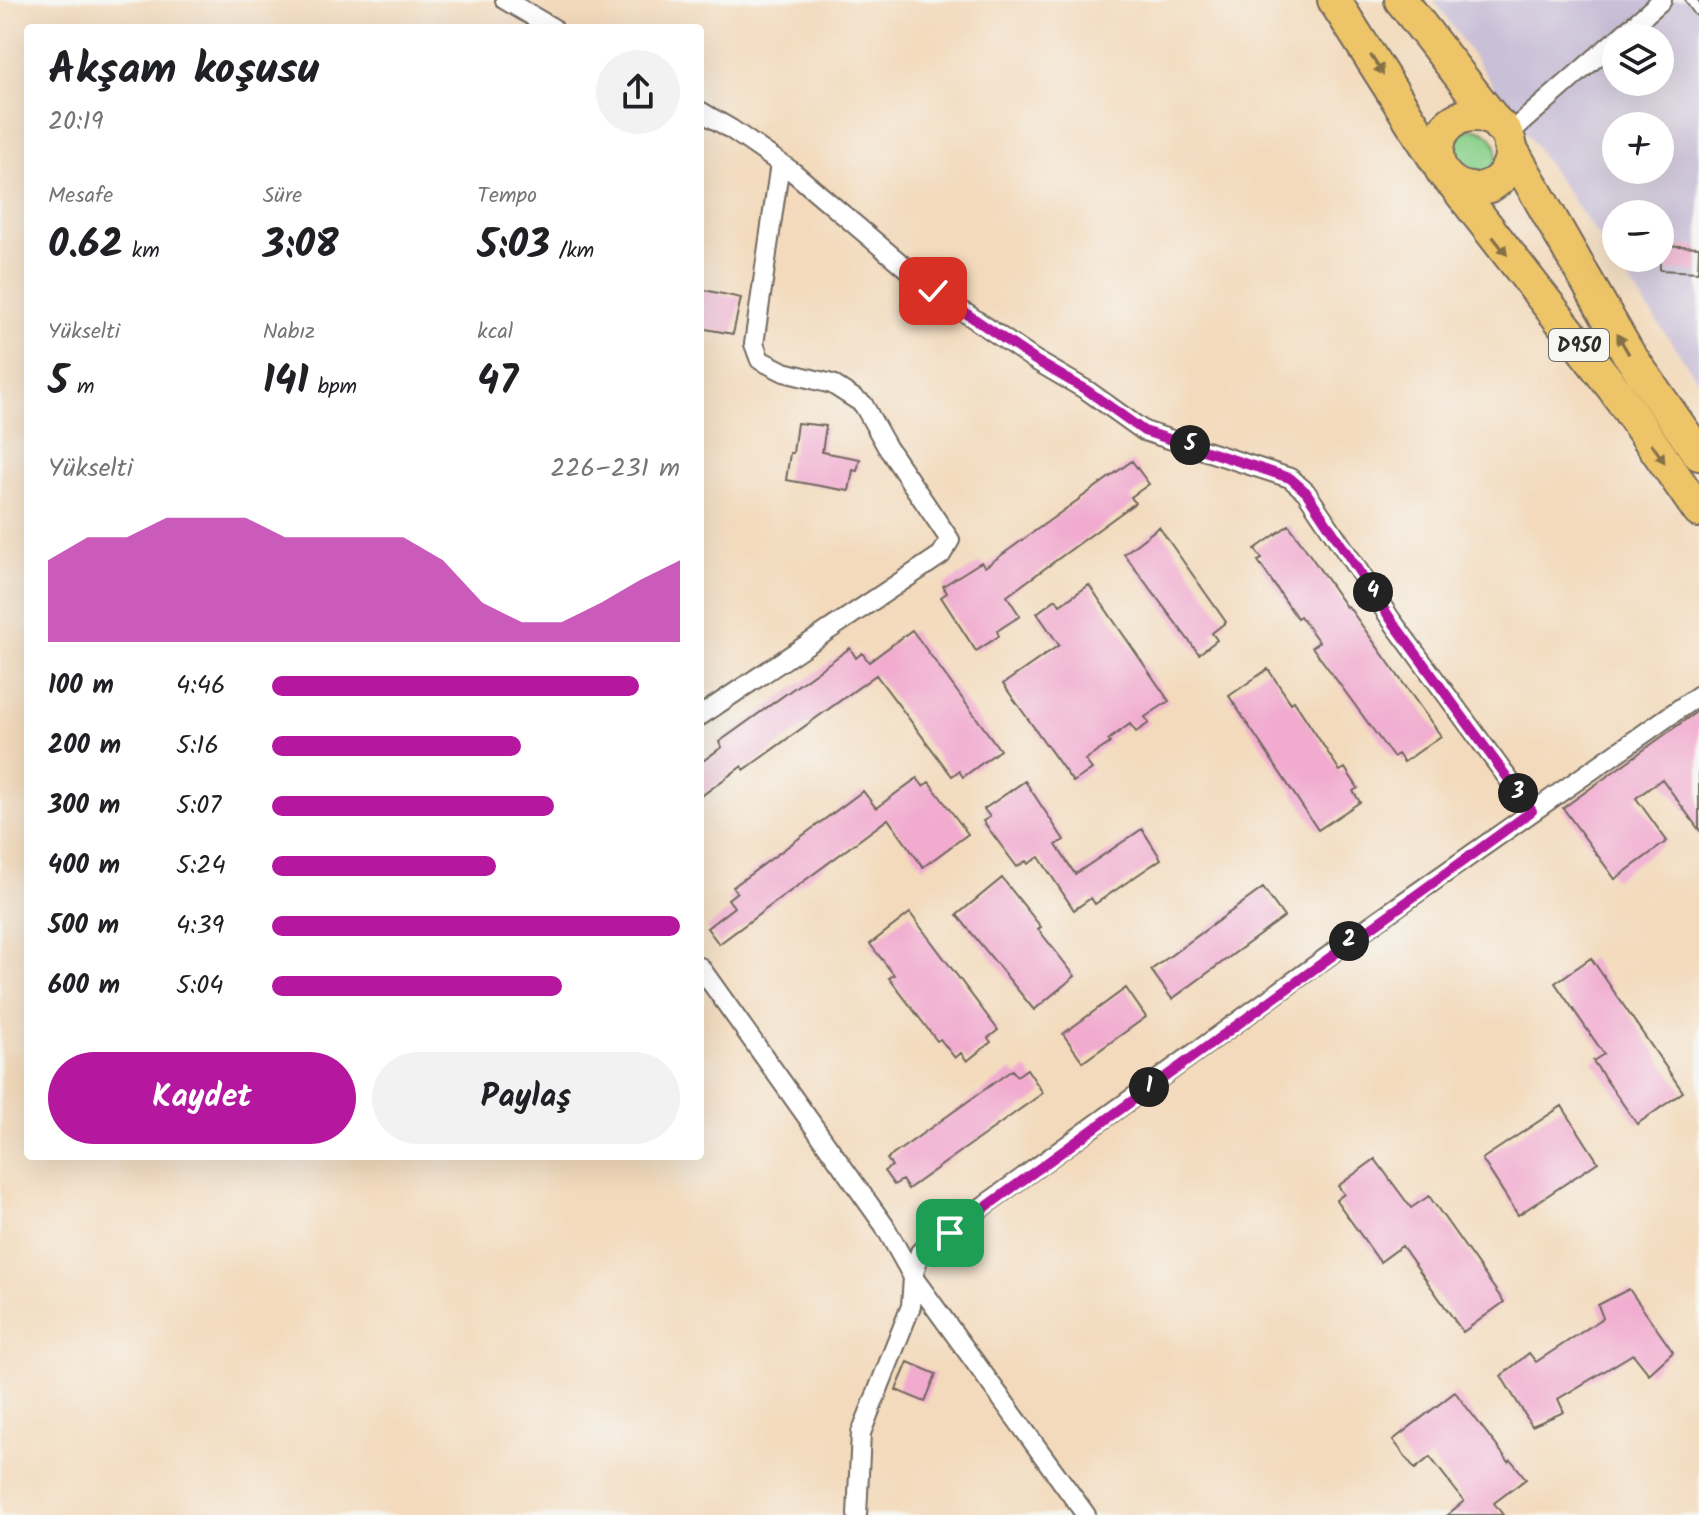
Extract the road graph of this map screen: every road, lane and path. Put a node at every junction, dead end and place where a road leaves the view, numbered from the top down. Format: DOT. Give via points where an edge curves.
graph roads {
  1 [pos="505,0"];
  2 [pos="1334,0"];
  3 [pos="1401,0"];
  4 [pos="1662,0"];
  5 [pos="1691,0"];
  6 [pos="1699,11"];
  7 [pos="546,24"];
  8 [pos="1634,24"];
  9 [pos="1602,52"];
  10 [pos="704,113"];
  11 [pos="1505,136"];
  12 [pos="780,163"];
  13 [pos="1446,174"];
  14 [pos="1699,454"];
  15 [pos="1699,511"];
  16 [pos="1699,695"];
  17 [pos="704,713"];
  18 [pos="1532,811"];
  19 [pos="704,973"];
  20 [pos="913,1277"];
  21 [pos="857,1515"];
  22 [pos="1086,1515"];
  1 -- 7 [label="street"];
  2 -- 13 [label="highway, D950, one-way"];
  3 -- 11 [label="highway, D950"];
  4 -- 8 [label="street"];
  5 -- 6 [label="lane"];
  9 -- 11 [label="street"];
  10 -- 12 [label="street"];
  11 -- 13 [label="highway" via="1510,159 1488,186 1476,189"];
  11 -- 13 [label="highway" via="1489,119 1454,121 1439,141"];
  14 -- 11 [label="highway, D950, one-way" via="1628,353"];
  12 -- 17 [label="street" via="754,344 760,360 832,384 863,404 950,540 930,563"];
  12 -- 18 [label="street" via="933,291 1144,431 1290,478 1306,492 1392,621"];
  13 -- 15 [label="highway, D950, one-way" via="1614,389"];
  16 -- 18 [label="street"];
  18 -- 20 [label="street" via="920,1252"];
  19 -- 20 [label="street" via="884,1225"];
  20 -- 21 [label="street" via="911,1306 861,1433"];
  20 -- 22 [label="street"];
}
